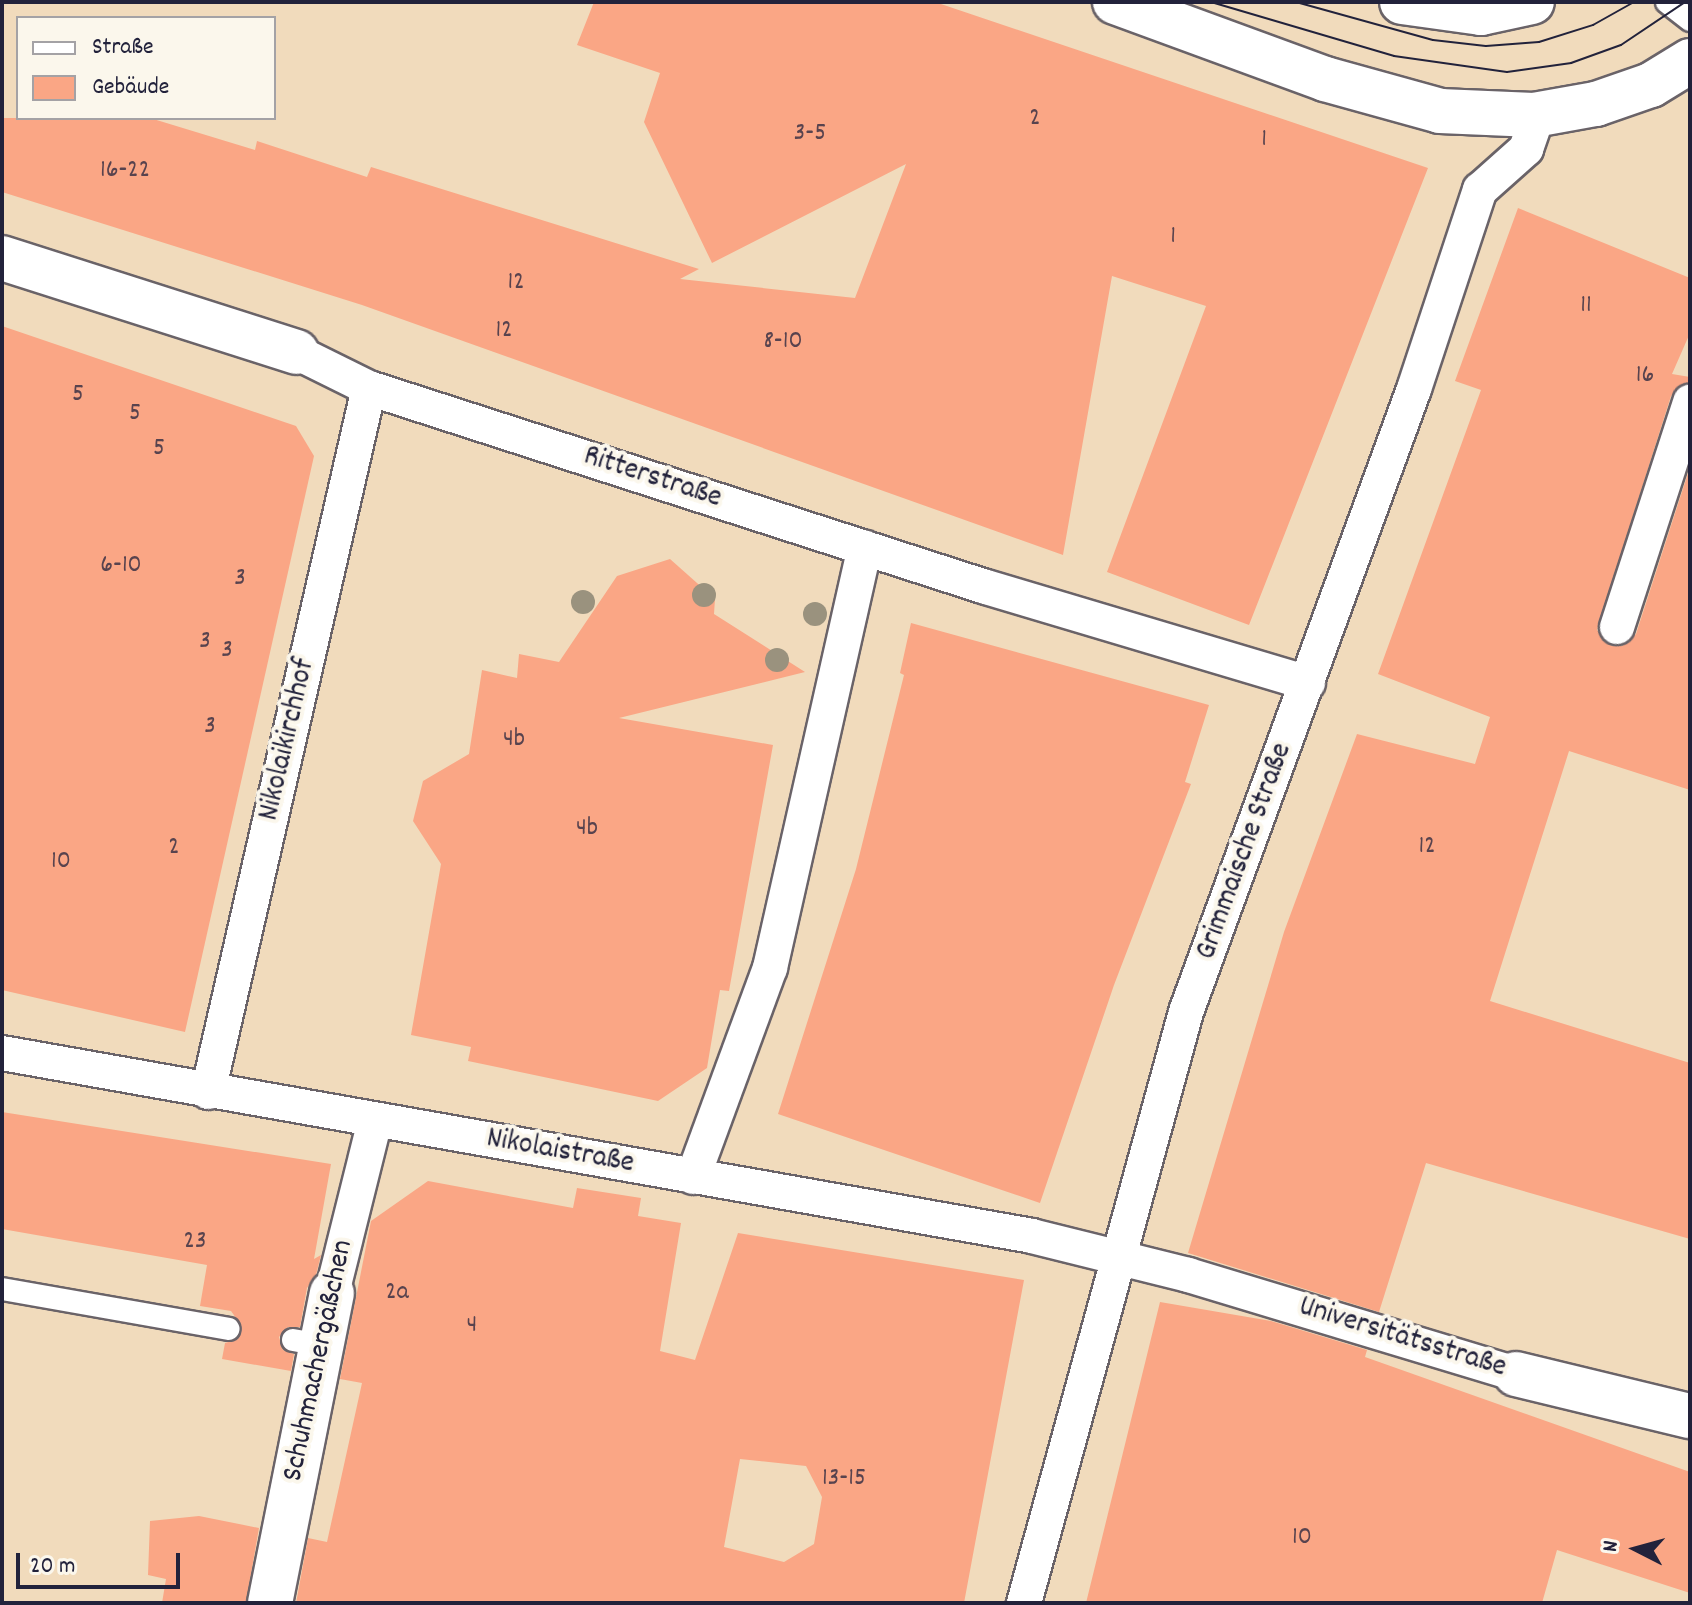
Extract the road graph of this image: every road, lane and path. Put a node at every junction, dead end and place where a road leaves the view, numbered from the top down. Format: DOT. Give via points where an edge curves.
graph roads {
  1 [pos="1115,2"];
  2 [pos="1402,2"];
  3 [pos="1532,2"];
  4 [pos="1667,2"];
  5 [pos="1690,20"];
  6 [pos="1690,61"];
  7 [pos="1533,129"];
  8 [pos="2,258"];
  9 [pos="296,352"];
  10 [pos="369,388"];
  11 [pos="1690,402"];
  12 [pos="865,548"];
  13 [pos="1617,627"];
  14 [pos="1308,683"];
  15 [pos="2,1053"];
  16 [pos="208,1092"];
  17 [pos="375,1120"];
  18 [pos="693,1177"];
  19 [pos="1117,1256"];
  20 [pos="2,1289"];
  21 [pos="332,1293"];
  22 [pos="228,1329"];
  23 [pos="1516,1374"];
  24 [pos="1690,1416"];
  25 [pos="270,1603"];
  26 [pos="1024,1603"];
  1 -- 6 [label="street" via="1325,79 1429,109 1534,115 1596,104 1651,85"];
  2 -- 3 [label="street" via="1481,13"];
  4 -- 5 [label="lane"];
  7 -- 14 [label="street, Grimmaische Straße" via="1526,149 1480,190"];
  8 -- 9 [label="street, Ritterstraße"];
  9 -- 10 [label="street, Ritterstraße"];
  10 -- 12 [label="street, Ritterstraße"];
  10 -- 16 [label="street, Nikolaikirchhof"];
  11 -- 13 [label="street"];
  12 -- 14 [label="street, Ritterstraße"];
  12 -- 18 [label="street" via="770,968"];
  14 -- 19 [label="street, Grimmaische Straße" via="1186,1012"];
  15 -- 16 [label="street, Nikolaistraße"];
  16 -- 17 [label="street, Nikolaistraße"];
  17 -- 18 [label="street, Nikolaistraße"];
  17 -- 21 [label="street, Schuhmachergäßchen"];
  18 -- 19 [label="street, Nikolaistraße" via="1032,1236"];
  19 -- 23 [label="street, Universitätsstraße"];
  19 -- 26 [label="street, Grimmaische Straße"];
  20 -- 22 [label="lane"];
  21 -- 25 [label="street, Schuhmachergäßchen" via="307,1343"];
  23 -- 24 [label="street, Universitätsstraße"];
}
